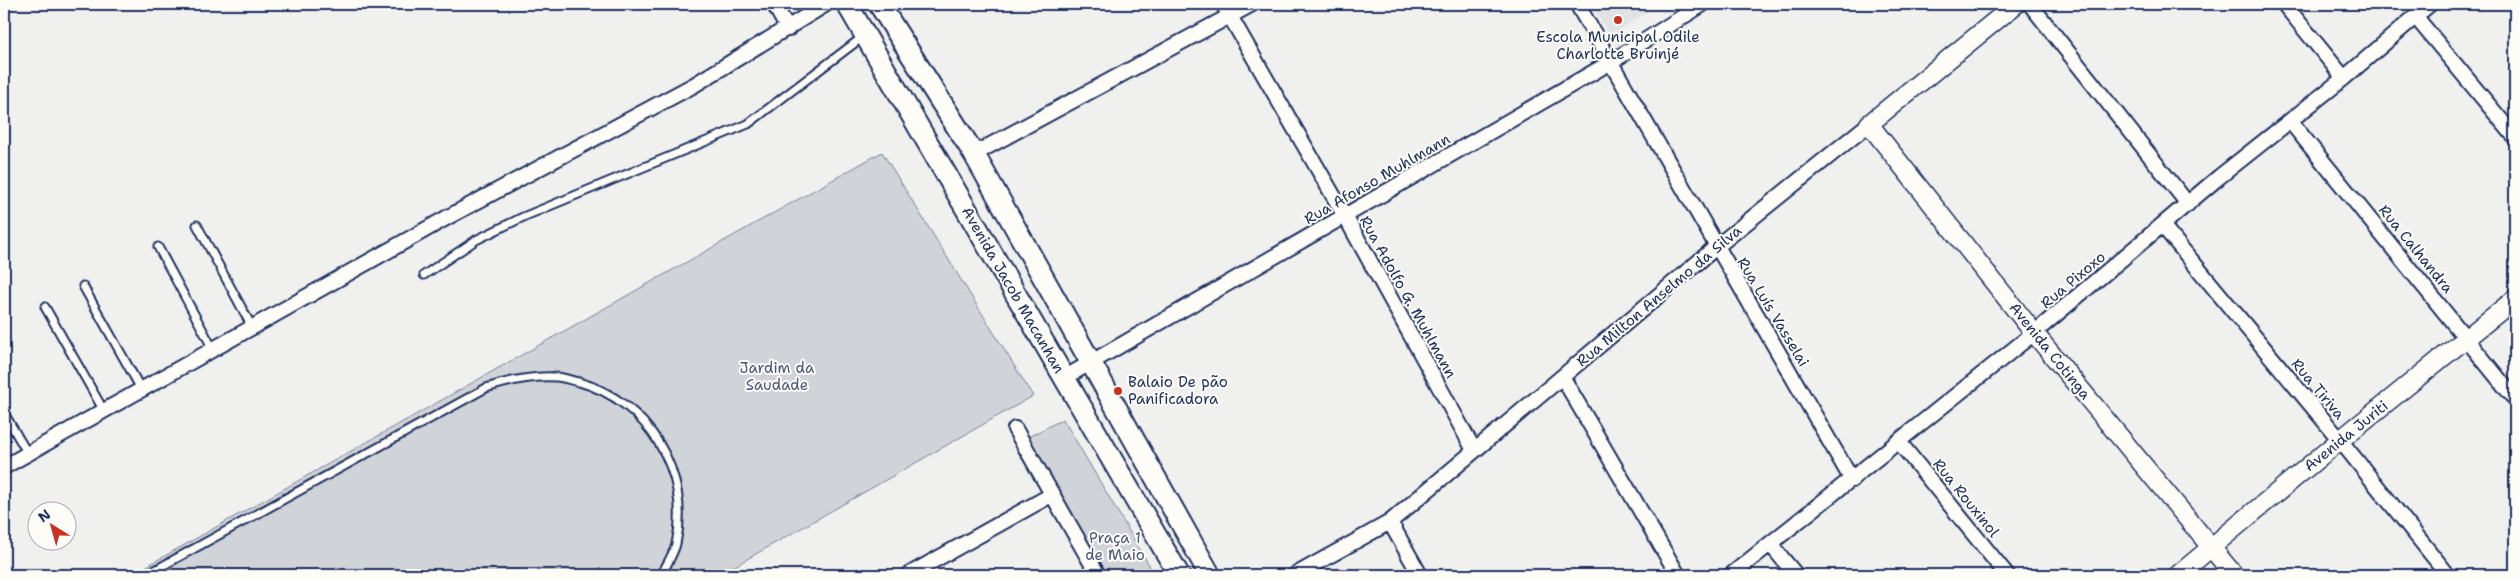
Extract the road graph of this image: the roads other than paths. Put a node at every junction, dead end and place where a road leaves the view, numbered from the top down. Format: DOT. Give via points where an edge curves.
graph roads {
  1 [pos="774,4"];
  2 [pos="826,4"];
  3 [pos="847,4"];
  4 [pos="862,4"];
  5 [pos="879,4"];
  6 [pos="1223,4"];
  7 [pos="1252,4"];
  8 [pos="1577,4"];
  9 [pos="1703,4"];
  10 [pos="2016,4"];
  11 [pos="2030,4"];
  12 [pos="2284,4"];
  13 [pos="2430,4"];
  14 [pos="1230,16"];
  15 [pos="2415,16"];
  16 [pos="788,29"];
  17 [pos="862,30"];
  18 [pos="1611,62"];
  19 [pos="2344,78"];
  20 [pos="2290,121"];
  21 [pos="1869,124"];
  22 [pos="2515,137"];
  23 [pos="974,154"];
  24 [pos="2188,204"];
  25 [pos="1345,216"];
  26 [pos="197,225"];
  27 [pos="2162,225"];
  28 [pos="158,246"];
  29 [pos="1716,247"];
  30 [pos="424,276"];
  31 [pos="83,286"];
  32 [pos="2515,299"];
  33 [pos="45,307"];
  34 [pos="252,327"];
  35 [pos="2034,334"];
  36 [pos="2467,338"];
  37 [pos="213,349"];
  38 [pos="1090,361"];
  39 [pos="1064,378"];
  40 [pos="1563,378"];
  41 [pos="141,389"];
  42 [pos="2515,399"];
  43 [pos="104,411"];
  44 [pos="4,413"];
  45 [pos="1015,429"];
  46 [pos="2340,440"];
  47 [pos="1899,442"];
  48 [pos="1474,450"];
  49 [pos="28,454"];
  50 [pos="4,467"];
  51 [pos="1852,480"];
  52 [pos="1052,494"];
  53 [pos="1390,522"];
  54 [pos="1771,545"];
  55 [pos="2212,548"];
  56 [pos="146,575"];
  57 [pos="661,575"];
  58 [pos="908,575"];
  59 [pos="1098,575"];
  60 [pos="1179,575"];
  61 [pos="1210,575"];
  62 [pos="1294,575"];
  63 [pos="1420,575"];
  64 [pos="1678,575"];
  65 [pos="1731,575"];
  66 [pos="1796,575"];
  67 [pos="2008,575"];
  68 [pos="2178,575"];
  69 [pos="2234,575"];
  70 [pos="2448,575"];
  1 -- 16 [label="street"];
  2 -- 16 [label="street"];
  3 -- 17 [label="main road, Avenida Jacob Macanhan"];
  4 -- 17 [label="main road"];
  5 -- 23 [label="main road"];
  6 -- 14 [label="street, Rua Adolfo G. Muhlmann"];
  7 -- 14 [label="street"];
  8 -- 18 [label="street, Rua Luís Vasselai"];
  9 -- 18 [label="street, Rua Afonso Muhlmann"];
  10 -- 21 [label="street, Rua Milton Anselmo da Silva"];
  11 -- 24 [label="street"];
  12 -- 19 [label="street"];
  13 -- 15 [label="street, Rua Pixoxo"];
  14 -- 23 [label="street"];
  14 -- 25 [label="street, Rua Adolfo G. Muhlmann"];
  15 -- 19 [label="street, Rua Pixoxo"];
  15 -- 22 [label="street"];
  16 -- 34 [label="street" via="694,85 559,156"];
  17 -- 30 [label="lane" via="748,124 523,217 476,240"];
  17 -- 39 [label="main road, Avenida Jacob Macanhan"];
  18 -- 25 [label="street, Rua Afonso Muhlmann"];
  18 -- 29 [label="street, Rua Luís Vasselai"];
  19 -- 20 [label="street, Rua Pixoxo"];
  20 -- 24 [label="street, Rua Pixoxo"];
  20 -- 36 [label="street, Rua Calhandra"];
  21 -- 29 [label="street, Rua Milton Anselmo da Silva"];
  21 -- 35 [label="street, Avenida Cotinga"];
  23 -- 38 [label="main road"];
  24 -- 27 [label="street, Rua Pixoxo"];
  25 -- 38 [label="street, Rua Afonso Muhlmann"];
  25 -- 48 [label="street, Rua Adolfo G. Muhlmann"];
  26 -- 34 [label="lane"];
  27 -- 35 [label="street, Rua Pixoxo"];
  27 -- 46 [label="street, Rua Tiriva"];
  28 -- 37 [label="lane"];
  29 -- 40 [label="street, Rua Milton Anselmo da Silva"];
  29 -- 51 [label="street, Rua Luís Vasselai"];
  31 -- 41 [label="lane"];
  32 -- 36 [label="street, Avenida Juriti"];
  33 -- 43 [label="lane"];
  34 -- 37 [label="street"];
  35 -- 47 [label="street, Rua Pixoxo"];
  35 -- 55 [label="street, Avenida Cotinga"];
  36 -- 42 [label="street, Rua Calhandra"];
  36 -- 46 [label="street, Avenida Juriti"];
  37 -- 41 [label="street"];
  38 -- 39 [label="street, Rua Afonso Muhlmann"];
  38 -- 61 [label="main road"];
  39 -- 60 [label="main road, Avenida Jacob Macanhan"];
  40 -- 48 [label="street, Rua Milton Anselmo da Silva"];
  40 -- 64 [label="street"];
  41 -- 43 [label="street"];
  43 -- 49 [label="street"];
  44 -- 49 [label="lane"];
  45 -- 52 [label="street"];
  46 -- 55 [label="street, Avenida Juriti"];
  46 -- 70 [label="street, Rua Tiriva"];
  47 -- 51 [label="street, Rua Pixoxo"];
  47 -- 67 [label="street, Rua Rouxinol"];
  48 -- 53 [label="street, Rua Milton Anselmo da Silva"];
  49 -- 50 [label="street"];
  51 -- 54 [label="street, Rua Pixoxo"];
  52 -- 58 [label="street"];
  52 -- 59 [label="street"];
  53 -- 62 [label="street, Rua Milton Anselmo da Silva"];
  53 -- 63 [label="street"];
  54 -- 65 [label="street, Rua Pixoxo"];
  54 -- 66 [label="street"];
  55 -- 68 [label="street, Avenida Juriti"];
  55 -- 69 [label="street, Avenida Cotinga"];
  56 -- 57 [label="lane" via="486,388 513,379 557,377 598,387 626,404 654,433 670,463 679,504 676,545"];
}
